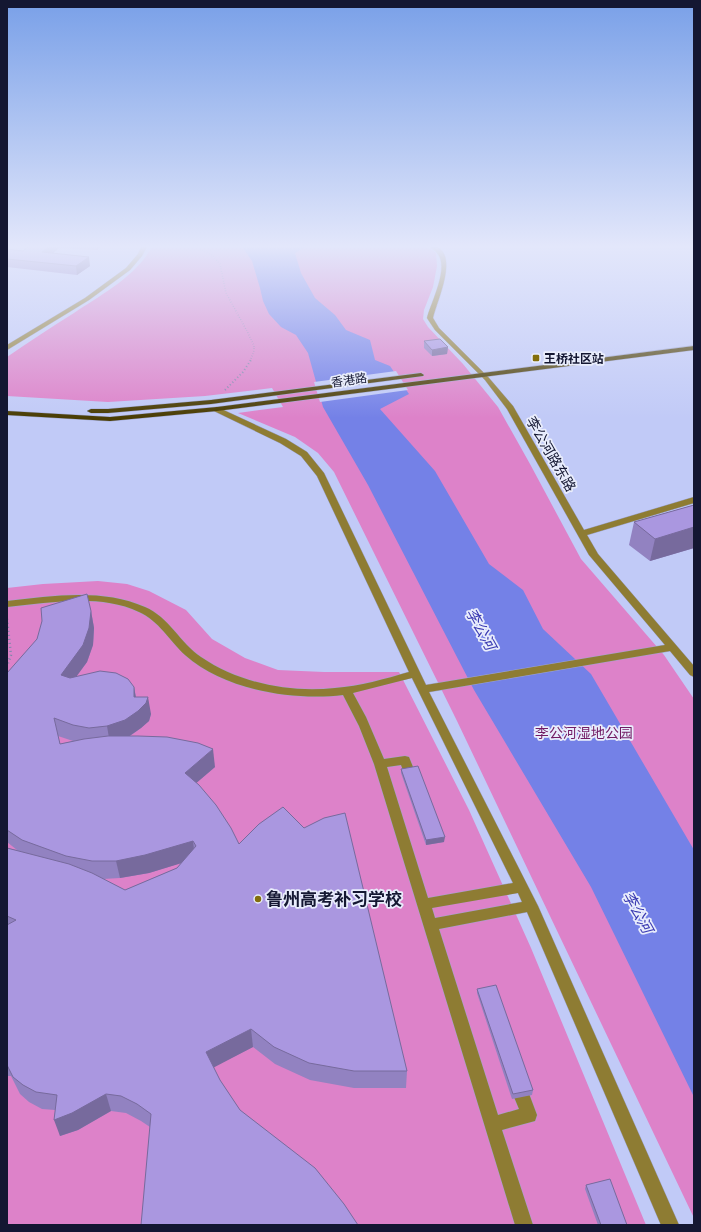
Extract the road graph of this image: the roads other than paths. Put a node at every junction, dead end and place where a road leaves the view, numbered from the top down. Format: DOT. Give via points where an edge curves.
graph roads {
  1 [pos="80,302"];
  2 [pos="434,302"];
  3 [pos="694,342"];
  4 [pos="7,348"];
  5 [pos="694,348"];
  6 [pos="480,371"];
  7 [pos="433,377"];
  8 [pos="214,405"];
  9 [pos="7,406"];
  10 [pos="7,413"];
  11 [pos="694,500"];
  12 [pos="582,534"];
  13 [pos="7,604"];
  14 [pos="673,647"];
  15 [pos="694,673"];
  16 [pos="416,674"];
  17 [pos="423,689"];
  18 [pos="346,690"];
  19 [pos="380,764"];
  20 [pos="409,772"];
  21 [pos="522,887"];
  22 [pos="424,904"];
  23 [pos="531,906"];
  24 [pos="431,925"];
  25 [pos="522,1097"];
  26 [pos="493,1124"];
  27 [pos="524,1225"];
  28 [pos="670,1225"];
  1 -- 4 [label="street"];
  2 -- 6 [label="street, 李公河路东路" via="430,318 437,329"];
  3 -- 6 [label="main road, 香港路"];
  5 -- 6 [label="main road, 香港路"];
  6 -- 7 [label="main road, 香港路"];
  6 -- 12 [label="street, 李公河路东路" via="510,408"];
  7 -- 8 [label="main road, 香港路" via="275,394"];
  7 -- 8 [label="main road, 香港路" via="280,402"];
  8 -- 9 [label="main road, 香港路" via="108,412"];
  8 -- 10 [label="main road, 香港路" via="110,419"];
  8 -- 16 [label="street" via="304,454 321,475"];
  11 -- 12 [label="street"];
  12 -- 14 [label="street, 李公河路东路" via="594,554"];
  13 -- 18 [label="street" via="78,599 125,603 157,616 189,654 208,667 233,678 264,688 296,692 324,693"];
  14 -- 15 [label="street, 李公河路东路"];
  14 -- 17 [label="street"];
  16 -- 17 [label="street"];
  16 -- 18 [label="street"];
  17 -- 21 [label="street"];
  18 -- 19 [label="street" via="359,710"];
  19 -- 20 [label="street" via="405,760"];
  19 -- 22 [label="street"];
  21 -- 22 [label="street"];
  21 -- 23 [label="street"];
  22 -- 24 [label="street"];
  23 -- 24 [label="street"];
  23 -- 28 [label="street"];
  24 -- 26 [label="street"];
  25 -- 26 [label="street" via="529,1115"];
  26 -- 27 [label="street"];
}
